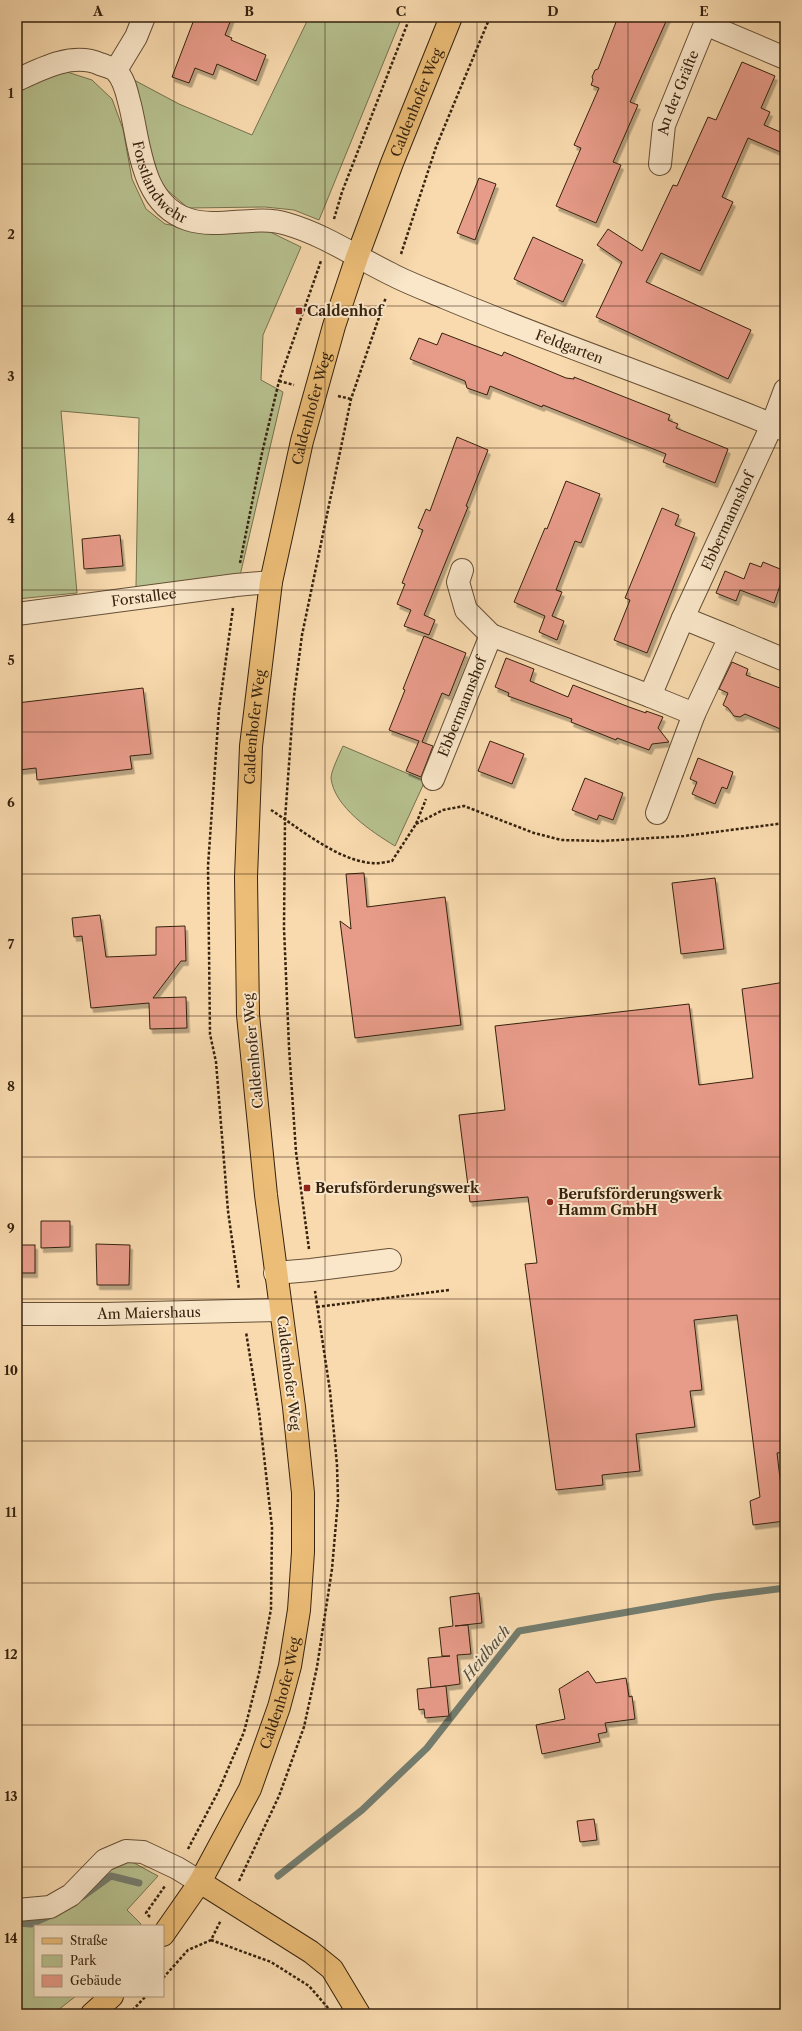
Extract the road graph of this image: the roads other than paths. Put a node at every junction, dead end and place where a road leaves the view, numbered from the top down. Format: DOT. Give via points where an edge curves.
graph roads {
  1 [pos="144,17"];
  2 [pos="451,17"];
  3 [pos="707,21"];
  4 [pos="785,58"];
  5 [pos="116,70"];
  6 [pos="17,80"];
  7 [pos="660,164"];
  8 [pos="357,257"];
  9 [pos="785,390"];
  10 [pos="779,427"];
  11 [pos="462,570"];
  12 [pos="271,582"];
  13 [pos="17,614"];
  14 [pos="683,618"];
  15 [pos="491,635"];
  16 [pos="730,637"];
  17 [pos="785,660"];
  18 [pos="650,696"];
  19 [pos="694,714"];
  20 [pos="433,779"];
  21 [pos="657,813"];
  22 [pos="390,1260"];
  23 [pos="276,1273"];
  24 [pos="281,1310"];
  25 [pos="17,1314"];
  26 [pos="200,1882"];
  27 [pos="17,1910"];
  28 [pos="164,1934"];
  29 [pos="111,1997"];
  30 [pos="92,2014"];
  31 [pos="359,2014"];
  1 -- 5 [label="street" via="136,37"];
  2 -- 8 [label="main road, Caldenhofer Weg"];
  3 -- 4 [label="street, An der Gräfte"];
  3 -- 7 [label="street, An der Gräfte" via="664,125"];
  5 -- 6 [label="street" via="94,61 69,59"];
  5 -- 8 [label="street, Forstlandwehr" via="125,86 147,179 158,199 170,210 188,219 212,223 258,220 285,223 328,239"];
  8 -- 10 [label="street, Feldgarten" via="394,276 527,331"];
  8 -- 12 [label="main road, Caldenhofer Weg" via="302,441"];
  9 -- 10 [label="street"];
  10 -- 14 [label="street, Ebbermannshof"];
  11 -- 15 [label="street" via="458,582 466,610"];
  12 -- 13 [label="street, Forstallee"];
  12 -- 23 [label="main road, Caldenhofer Weg" via="251,746 246,877 248,1015"];
  14 -- 16 [label="street"];
  14 -- 18 [label="street, Ebbermannshof"];
  15 -- 18 [label="street"];
  15 -- 20 [label="street, Ebbermannshof"];
  16 -- 17 [label="street"];
  16 -- 19 [label="street"];
  18 -- 19 [label="street"];
  19 -- 21 [label="street"];
  22 -- 23 [label="street"];
  23 -- 24 [label="main road, Caldenhofer Weg"];
  24 -- 25 [label="street, Am Maiershaus"];
  24 -- 26 [label="main road, Caldenhofer Weg" via="303,1493 304,1552 299,1610 290,1666 266,1748 250,1788"];
  26 -- 27 [label="street" via="143,1852 126,1851 105,1860 71,1895 50,1907"];
  26 -- 28 [label="main road, Caldenhofer Weg"];
  26 -- 31 [label="main road" via="311,1952 332,1969"];
  29 -- 30 [label="main road"];
}
